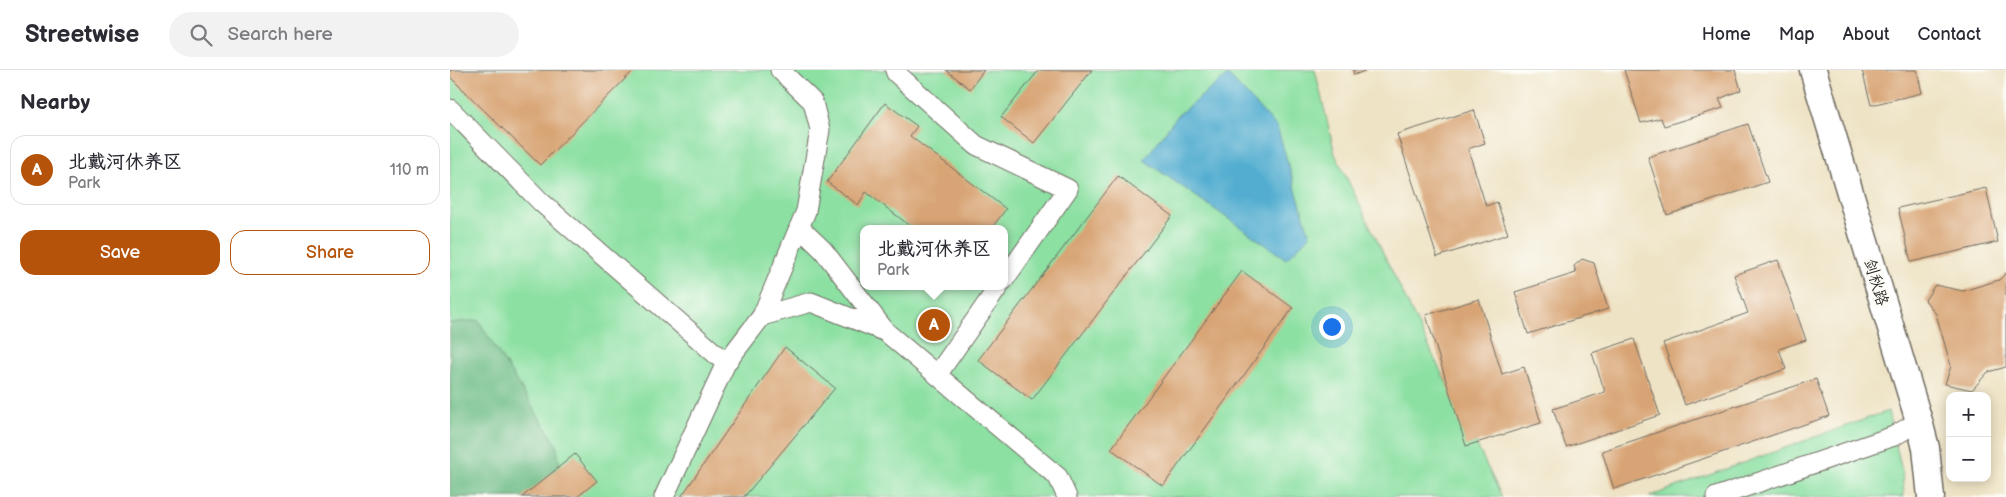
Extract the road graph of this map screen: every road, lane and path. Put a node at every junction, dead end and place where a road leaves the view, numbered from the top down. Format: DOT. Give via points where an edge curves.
graph roads {
  1 [pos="780,70"];
  2 [pos="895,70"];
  3 [pos="1813,70"];
  4 [pos="450,109"];
  5 [pos="799,227"];
  6 [pos="1008,274"];
  7 [pos="996,290"];
  8 [pos="762,316"];
  9 [pos="886,332"];
  10 [pos="726,363"];
  11 [pos="937,375"];
  12 [pos="1919,421"];
  13 [pos="664,497"];
  14 [pos="1066,497"];
  15 [pos="1716,497"];
  16 [pos="1931,497"];
  1 -- 5 [label="street" via="813,102 820,130 806,211"];
  2 -- 6 [label="street" via="976,145 1068,189"];
  3 -- 12 [label="main road, 剑秋路"];
  4 -- 10 [label="street" via="541,202"];
  5 -- 8 [label="street"];
  5 -- 9 [label="street" via="823,250"];
  7 -- 11 [label="street"];
  8 -- 9 [label="street" via="811,302"];
  8 -- 10 [label="street"];
  9 -- 11 [label="street"];
  10 -- 13 [label="street"];
  11 -- 14 [label="street" via="1058,477"];
  12 -- 15 [label="street" via="1894,436"];
  12 -- 16 [label="main road, 剑秋路" via="1926,448"];
}
